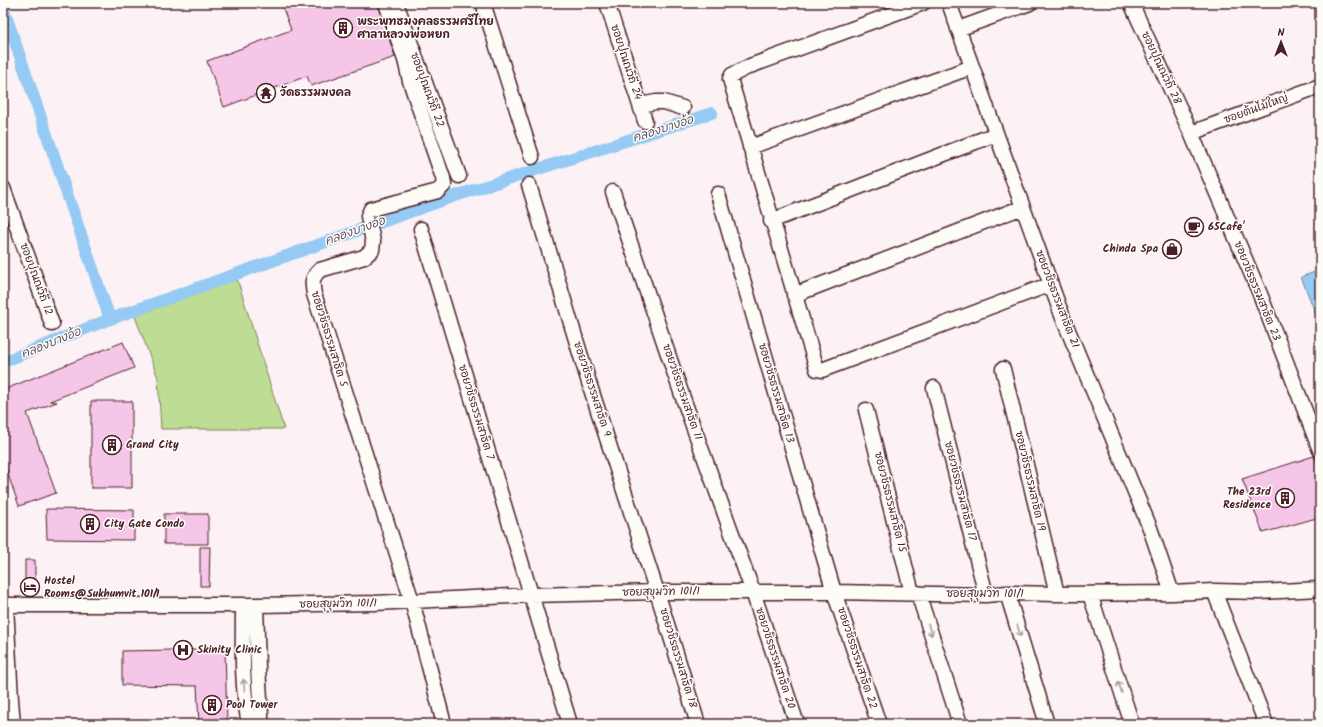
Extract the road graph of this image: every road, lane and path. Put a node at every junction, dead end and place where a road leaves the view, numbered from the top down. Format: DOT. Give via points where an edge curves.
graph roads {
  1 [pos="386,3"];
  2 [pos="396,3"];
  3 [pos="483,3"];
  4 [pos="607,3"];
  5 [pos="923,3"];
  6 [pos="949,3"];
  7 [pos="1030,3"];
  8 [pos="1131,3"];
  9 [pos="958,29"];
  10 [pos="972,67"];
  11 [pos="1320,86"];
  12 [pos="640,105"];
  13 [pos="683,108"];
  14 [pos="645,121"];
  15 [pos="1191,133"];
  16 [pos="996,134"];
  17 [pos="750,147"];
  18 [pos="532,157"];
  19 [pos="459,176"];
  20 [pos="529,185"];
  21 [pos="3,188"];
  22 [pos="613,192"];
  23 [pos="718,194"];
  24 [pos="1023,207"];
  25 [pos="771,221"];
  26 [pos="420,229"];
  27 [pos="1051,284"];
  28 [pos="794,295"];
  29 [pos="52,324"];
  30 [pos="1003,369"];
  31 [pos="934,388"];
  32 [pos="866,410"];
  33 [pos="1320,450"];
  34 [pos="1320,590"];
  35 [pos="1214,591"];
  36 [pos="657,592"];
  37 [pos="753,592"];
  38 [pos="834,592"];
  39 [pos="915,593"];
  40 [pos="1007,593"];
  41 [pos="1172,593"];
  42 [pos="1057,594"];
  43 [pos="1090,594"];
  44 [pos="531,595"];
  45 [pos="986,595"];
  46 [pos="412,602"];
  47 [pos="4,605"];
  48 [pos="250,605"];
  49 [pos="13,724"];
  50 [pos="249,724"];
  51 [pos="261,724"];
  52 [pos="444,724"];
  53 [pos="570,724"];
  54 [pos="698,724"];
  55 [pos="797,724"];
  56 [pos="879,724"];
  57 [pos="960,724"];
  58 [pos="1047,724"];
  59 [pos="1132,724"];
  60 [pos="1266,724"];
  1 -- 46 [label="street, ซอยวชิรธรรมสาธิต 5" via="444,178 444,185 438,190 371,209 368,216 372,250 364,257 320,270 314,275 312,283"];
  2 -- 19 [label="street, ซอยปุณณวิถี 22"];
  3 -- 18 [label="street"];
  4 -- 12 [label="street, ซอยปุณณวิถี 24"];
  5 -- 17 [label="street" via="750,66 732,75 731,86"];
  6 -- 9 [label="street, ซอยวชิรธรรมสาธิต 21"];
  7 -- 9 [label="street"];
  8 -- 15 [label="street, ซอยปุณณวิถี 28"];
  9 -- 10 [label="street, ซอยวชิรธรรมสาธิต 21"];
  10 -- 16 [label="street, ซอยวชิรธรรมสาธิต 21"];
  10 -- 17 [label="street"];
  11 -- 15 [label="street, ซอยต้นไม้ใหญ่"];
  12 -- 13 [label="street" via="664,102"];
  12 -- 14 [label="street, ซอยปุณณวิถี 24"];
  15 -- 33 [label="street, ซอยวชิรธรรมสาธิต 23" via="1260,294"];
  16 -- 24 [label="street, ซอยวชิรธรรมสาธิต 21"];
  16 -- 25 [label="street"];
  17 -- 25 [label="street"];
  20 -- 36 [label="street, ซอยวชิรธรรมสาธิต 9" via="590,386"];
  21 -- 29 [label="street, ซอยปุณณวิถี 12"];
  22 -- 37 [label="street, ซอยวชิรธรรมสาธิต 11"];
  23 -- 38 [label="street, ซอยวชิรธรรมสาธิต 13"];
  24 -- 27 [label="street, ซอยวชิรธรรมสาธิต 21"];
  24 -- 28 [label="street"];
  25 -- 28 [label="street"];
  26 -- 44 [label="street, ซอยวชิรธรรมสาธิต 7"];
  27 -- 28 [label="street" via="822,370 817,368"];
  27 -- 41 [label="street, ซอยวชิรธรรมสาธิต 21" via="1150,528"];
  30 -- 42 [label="street, ซอยวชิรธรรมสาธิต 19"];
  31 -- 45 [label="street, ซอยวชิรธรรมสาธิต 17"];
  32 -- 39 [label="street, ซอยวชิรธรรมสาธิต 15"];
  34 -- 35 [label="street, ซอยสุขุมวิท 101/1"];
  35 -- 41 [label="street, ซอยสุขุมวิท 101/1"];
  35 -- 60 [label="street"];
  36 -- 37 [label="street, ซอยสุขุมวิท 101/1"];
  36 -- 44 [label="street, ซอยสุขุมวิท 101/1"];
  36 -- 54 [label="street, ซอยวชิรธรรมสาธิต 18"];
  37 -- 38 [label="street, ซอยสุขุมวิท 101/1"];
  37 -- 55 [label="street, ซอยวชิรธรรมสาธิต 20"];
  38 -- 39 [label="street, ซอยสุขุมวิท 101/1"];
  38 -- 56 [label="street, ซอยวชิรธรรมสาธิต 22"];
  39 -- 45 [label="street, ซอยสุขุมวิท 101/1"];
  39 -- 57 [label="street, ซอยวชิรธรรมสาธิต 15, one-way"];
  40 -- 42 [label="street, ซอยสุขุมวิท 101/1"];
  40 -- 45 [label="street, ซอยสุขุมวิท 101/1"];
  40 -- 58 [label="street, one-way"];
  41 -- 43 [label="street, ซอยสุขุมวิท 101/1"];
  42 -- 43 [label="street, ซอยสุขุมวิท 101/1"];
  59 -- 43 [label="street, one-way"];
  44 -- 46 [label="street, ซอยสุขุมวิท 101/1"];
  44 -- 53 [label="street, ซอยวชิรธรรมสาธิต 7"];
  46 -- 48 [label="street, ซอยสุขุมวิท 101/1"];
  46 -- 52 [label="street"];
  47 -- 48 [label="street, ซอยสุขุมวิท 101/1"];
  47 -- 49 [label="street"];
  50 -- 48 [label="street, one-way" via="242,664"];
  48 -- 51 [label="street" via="258,667"];
}
